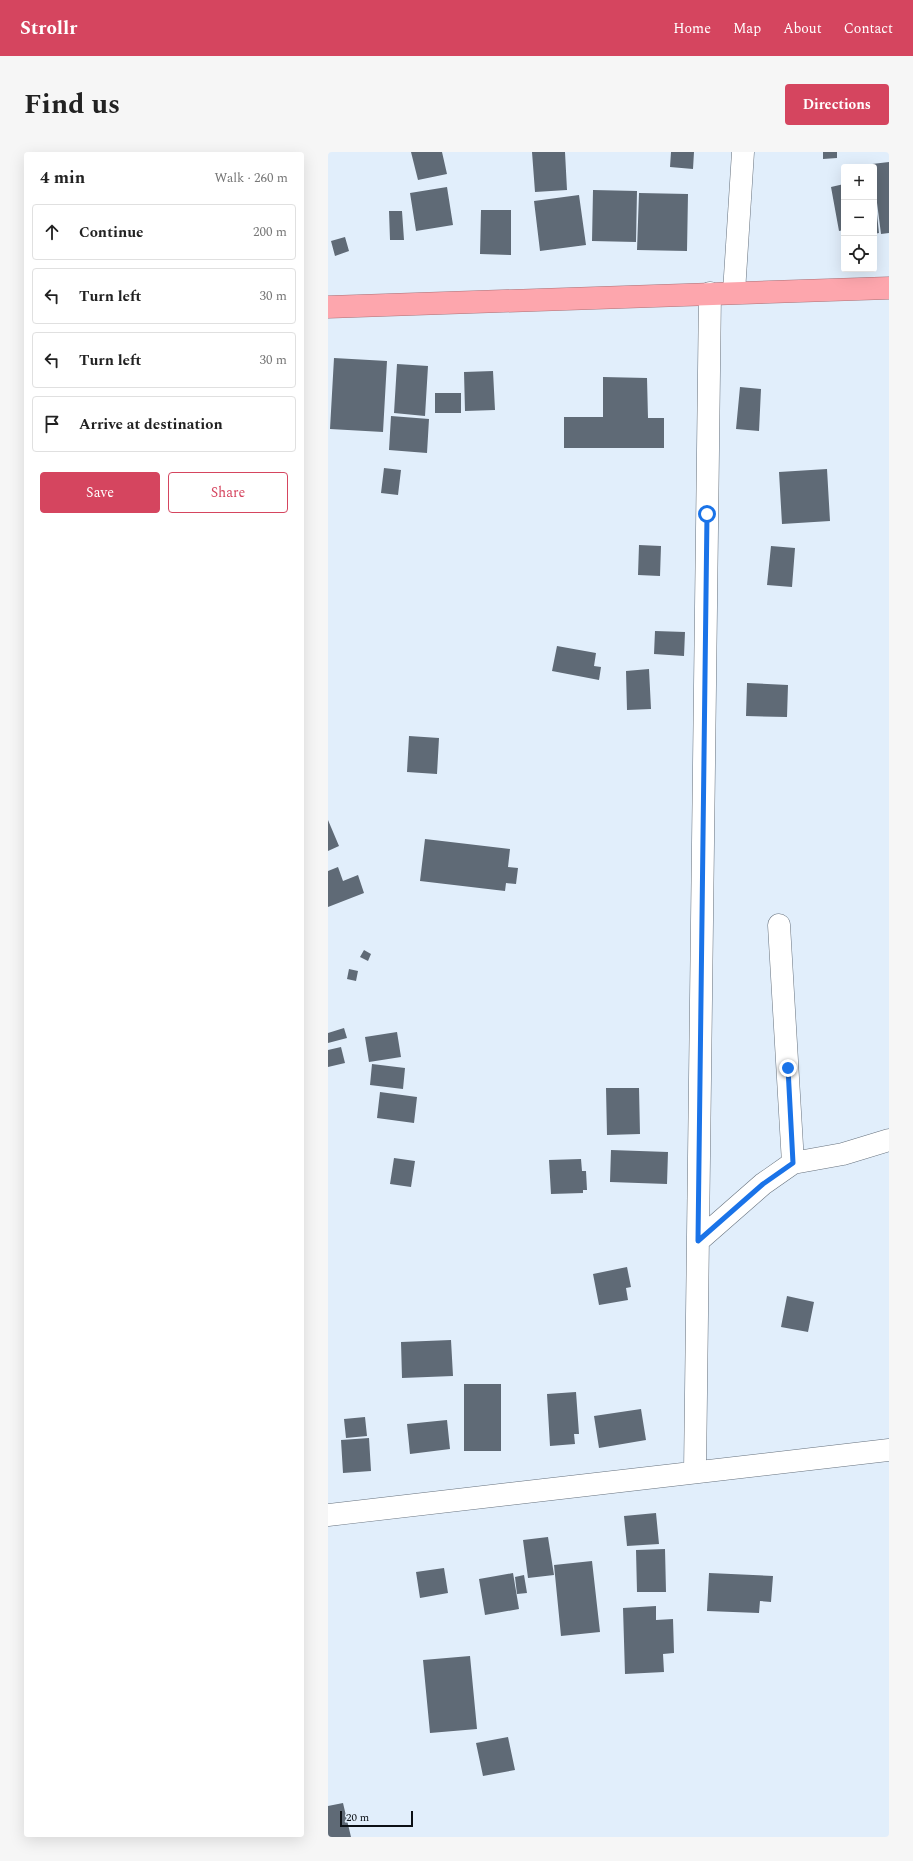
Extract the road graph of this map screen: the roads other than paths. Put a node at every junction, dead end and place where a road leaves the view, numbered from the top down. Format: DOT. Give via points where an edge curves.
graph roads {
  1 [pos="743,152"];
  2 [pos="889,288"];
  3 [pos="734,292"];
  4 [pos="710,293"];
  5 [pos="328,307"];
  6 [pos="780,925"];
  7 [pos="889,1140"];
  8 [pos="793,1163"];
  9 [pos="698,1241"];
  10 [pos="889,1450"];
  11 [pos="695,1472"];
  12 [pos="328,1515"];
  1 -- 3 [label="street"];
  2 -- 3 [label="highway"];
  3 -- 4 [label="highway"];
  4 -- 5 [label="highway"];
  4 -- 9 [label="street"];
  6 -- 8 [label="street"];
  7 -- 8 [label="street" via="843,1154"];
  8 -- 9 [label="street" via="763,1184"];
  9 -- 11 [label="street"];
  10 -- 11 [label="street"];
  11 -- 12 [label="street"];
}
